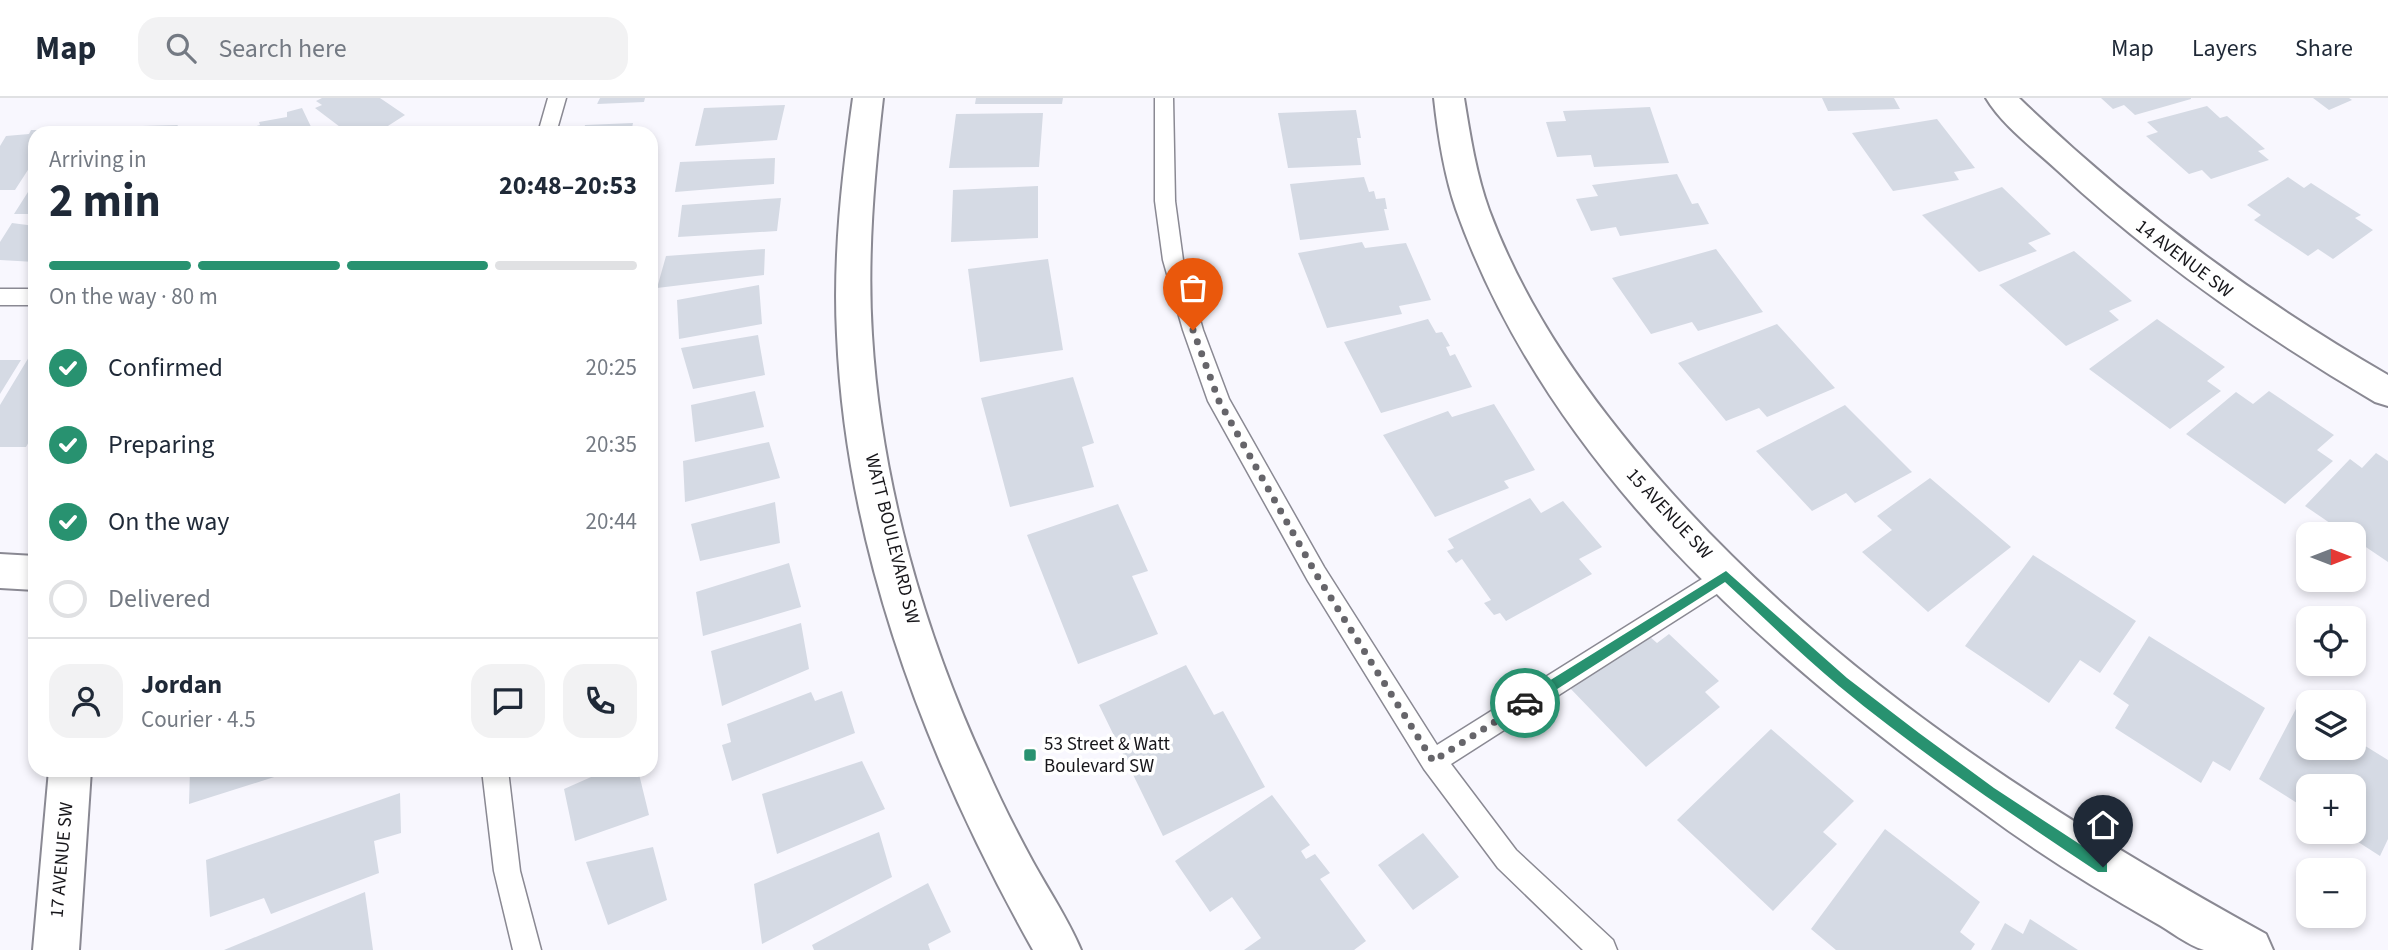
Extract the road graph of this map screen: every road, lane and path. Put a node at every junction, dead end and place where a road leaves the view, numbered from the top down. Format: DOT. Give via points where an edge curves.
graph roads {
  1 [pos="557,98"];
  2 [pos="868,98"];
  3 [pos="1164,98"];
  4 [pos="1449,98"];
  5 [pos="2001,98"];
  6 [pos="549,126"];
  7 [pos="0,297"];
  8 [pos="28,297"];
  9 [pos="2388,392"];
  10 [pos="0,571"];
  11 [pos="28,573"];
  12 [pos="1726,576"];
  13 [pos="1433,761"];
  14 [pos="69,777"];
  15 [pos="496,777"];
  16 [pos="56,950"];
  17 [pos="527,950"];
  18 [pos="1058,950"];
  19 [pos="1603,950"];
  20 [pos="2250,950"];
  1 -- 6 [label="lane"];
  2 -- 18 [label="street, WATT BOULEVARD SW" via="858,169 853,264 857,356 873,479 903,598 952,740 1000,844"];
  3 -- 13 [label="lane" via="1165,201 1173,260 1219,401 1316,574"];
  4 -- 12 [label="street, 15 AVENUE SW" via="1473,211 1523,319 1595,429 1656,504"];
  5 -- 9 [label="street, 14 AVENUE SW" via="2102,195 2180,258 2297,340"];
  7 -- 8 [label="lane"];
  10 -- 11 [label="street"];
  12 -- 13 [label="lane"];
  12 -- 20 [label="street, 15 AVENUE SW" via="1843,681 1989,792 2105,868"];
  13 -- 19 [label="lane" via="1507,859"];
  14 -- 16 [label="street, 17 AVENUE SW"];
  15 -- 17 [label="lane" via="507,871"];
}
